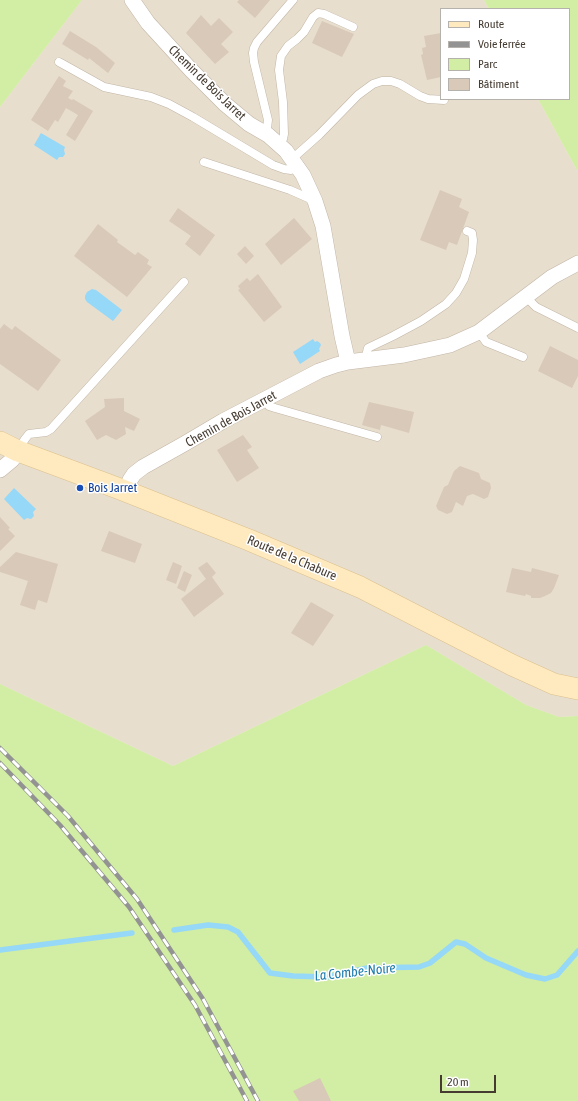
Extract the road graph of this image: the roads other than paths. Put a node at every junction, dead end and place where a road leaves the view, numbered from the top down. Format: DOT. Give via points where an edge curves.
graph roads {
  1 [pos="132,0"];
  2 [pos="293,0"];
  3 [pos="353,27"];
  4 [pos="59,62"];
  5 [pos="440,100"];
  6 [pos="264,133"];
  7 [pos="278,144"];
  8 [pos="204,162"];
  9 [pos="294,163"];
  10 [pos="315,201"];
  11 [pos="467,231"];
  12 [pos="578,263"];
  13 [pos="184,282"];
  14 [pos="525,296"];
  15 [pos="578,328"];
  16 [pos="479,332"];
  17 [pos="522,357"];
  18 [pos="367,360"];
  19 [pos="348,362"];
  20 [pos="264,400"];
  21 [pos="377,437"];
  22 [pos="9,446"];
  23 [pos="0,470"];
  24 [pos="126,491"];
  25 [pos="578,689"];
  1 -- 6 [label="street, Chemin de Bois Jarret" via="148,23 191,70 225,104"];
  2 -- 6 [label="lane" via="256,42 254,48 254,62 268,120"];
  3 -- 7 [label="lane" via="318,13 281,56 278,70 284,134"];
  4 -- 9 [label="lane" via="104,87 151,97 169,104 273,165 291,170"];
  5 -- 9 [label="lane" via="420,96 391,81 373,84 358,95"];
  6 -- 7 [label="street, Chemin de Bois Jarret"];
  7 -- 9 [label="street, Chemin de Bois Jarret"];
  8 -- 10 [label="lane" via="290,190"];
  9 -- 10 [label="street, Chemin de Bois Jarret" via="303,175"];
  10 -- 19 [label="street, Chemin de Bois Jarret" via="323,226"];
  11 -- 18 [label="lane" via="472,233 472,253 464,280 456,293 446,304 421,320 368,348"];
  12 -- 14 [label="street, Chemin de Bois Jarret"];
  13 -- 22 [label="lane" via="51,429 29,434 25,439"];
  14 -- 15 [label="lane" via="536,307"];
  14 -- 16 [label="street, Chemin de Bois Jarret"];
  16 -- 17 [label="lane" via="486,342"];
  16 -- 18 [label="street, Chemin de Bois Jarret" via="450,345"];
  18 -- 19 [label="street, Chemin de Bois Jarret"];
  19 -- 20 [label="street, Chemin de Bois Jarret" via="320,371"];
  20 -- 21 [label="lane" via="275,408"];
  20 -- 24 [label="street, Chemin de Bois Jarret" via="143,467 134,474"];
  22 -- 23 [label="street" via="12,460"];
  22 -- 24 [label="main road, Route de la Chabure"];
  24 -- 25 [label="main road, Route de la Chabure" via="360,587 512,665 554,684"];
}
